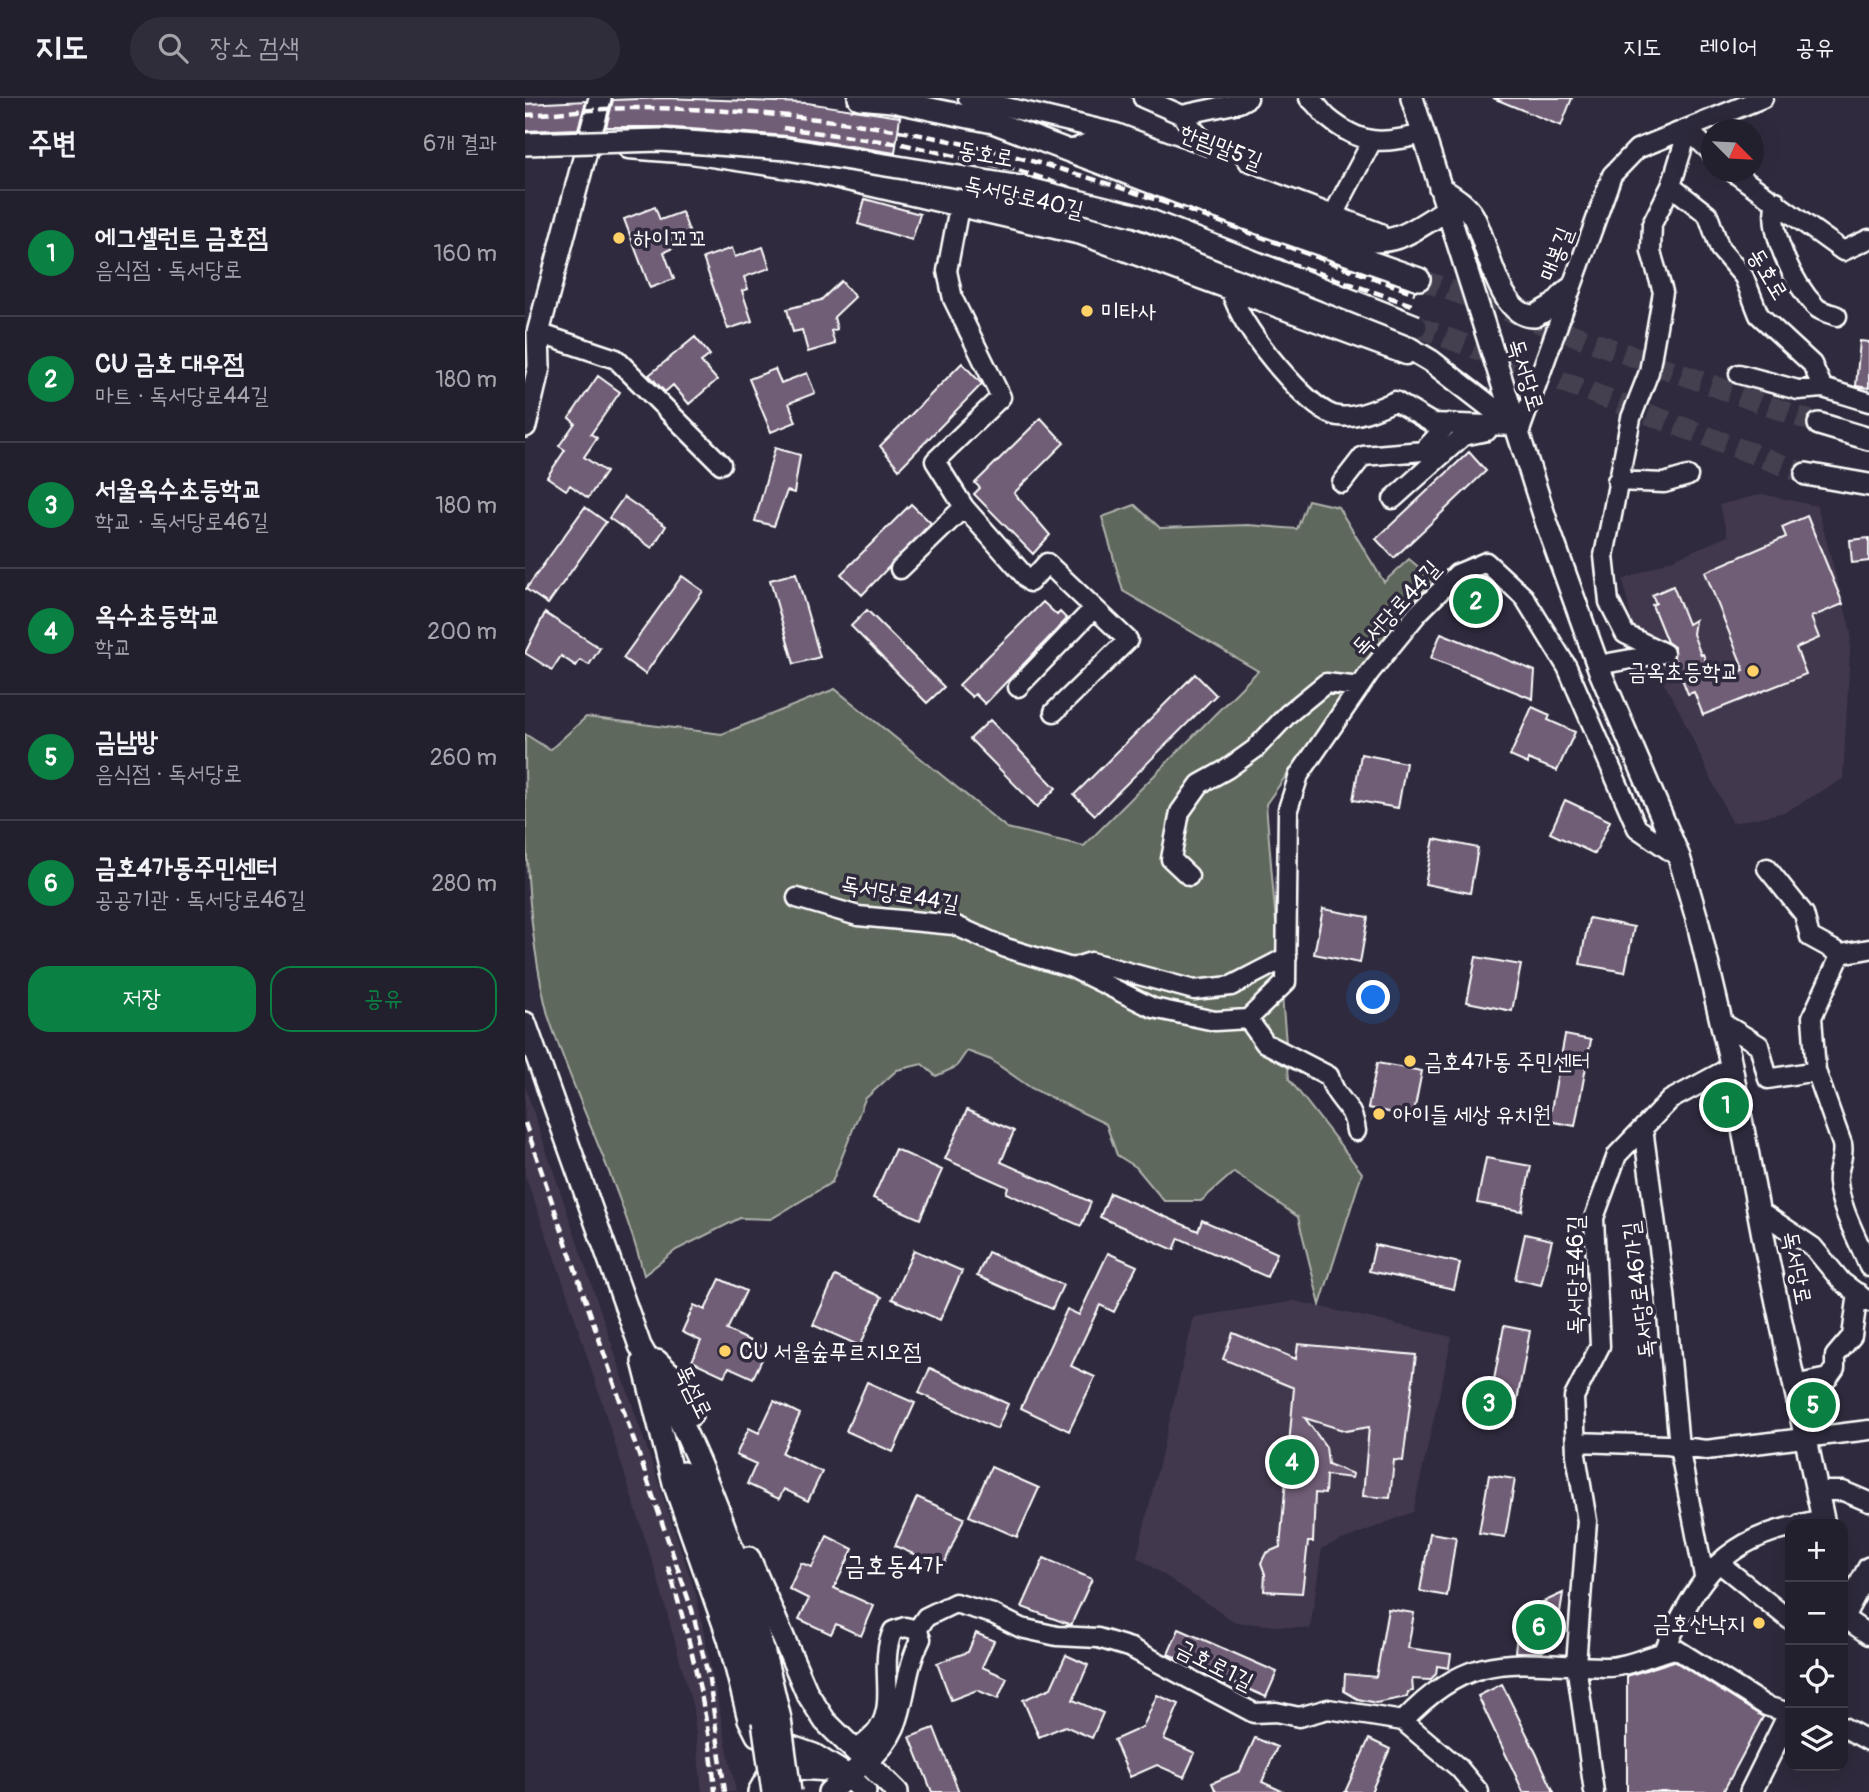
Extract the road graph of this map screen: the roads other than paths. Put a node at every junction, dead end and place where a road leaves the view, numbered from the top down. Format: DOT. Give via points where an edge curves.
graph roads {
  1 [pos="600,98"];
  2 [pos="859,98"];
  3 [pos="968,98"];
  4 [pos="1143,98"];
  5 [pos="1248,98"];
  6 [pos="1309,98"];
  7 [pos="1412,98"];
  8 [pos="1763,98"];
  9 [pos="1182,115"];
  10 [pos="1688,130"];
  11 [pos="1423,134"];
  12 [pos="1701,142"];
  13 [pos="1371,143"];
  14 [pos="525,144"];
  15 [pos="589,147"];
  16 [pos="1072,151"];
  17 [pos="843,157"];
  18 [pos="1235,178"];
  19 [pos="1748,182"];
  20 [pos="1671,186"];
  21 [pos="1440,188"];
  22 [pos="1776,201"];
  23 [pos="959,207"];
  24 [pos="1447,210"];
  25 [pos="1333,215"];
  26 [pos="1378,232"];
  27 [pos="1865,241"];
  28 [pos="1419,279"];
  29 [pos="1229,288"];
  30 [pos="1568,289"];
  31 [pos="1837,316"];
  32 [pos="1416,326"];
  33 [pos="538,332"];
  34 [pos="525,353"];
  35 [pos="1429,365"];
  36 [pos="1739,374"];
  37 [pos="530,387"];
  38 [pos="1823,388"];
  39 [pos="1869,401"];
  40 [pos="1449,423"];
  41 [pos="1819,424"];
  42 [pos="525,426"];
  43 [pos="1516,431"];
  44 [pos="1869,439"];
  45 [pos="721,464"];
  46 [pos="1806,474"];
  47 [pos="1688,476"];
  48 [pos="1617,481"];
  49 [pos="1342,483"];
  50 [pos="1869,485"];
  51 [pos="1394,499"];
  52 [pos="964,507"];
  53 [pos="899,569"];
  54 [pos="1094,608"];
  55 [pos="1598,664"];
  56 [pos="1018,687"];
  57 [pos="1360,687"];
  58 [pos="1054,712"];
  59 [pos="1679,857"];
  60 [pos="1767,868"];
  61 [pos="1189,876"];
  62 [pos="797,898"];
  63 [pos="1869,949"];
  64 [pos="1841,954"];
  65 [pos="1287,957"];
  66 [pos="1072,968"];
  67 [pos="1248,1019"];
  68 [pos="1721,1022"];
  69 [pos="525,1023"];
  70 [pos="1731,1067"];
  71 [pos="1816,1071"];
  72 [pos="1643,1128"];
  73 [pos="1356,1131"];
  74 [pos="1760,1211"];
  75 [pos="1869,1268"];
  76 [pos="1863,1298"];
  77 [pos="640,1346"];
  78 [pos="1794,1385"];
  79 [pos="650,1397"];
  80 [pos="1869,1430"];
  81 [pos="1806,1439"];
  82 [pos="1576,1442"];
  83 [pos="1679,1447"];
  84 [pos="1817,1491"];
  85 [pos="1869,1502"];
  86 [pos="1822,1519"];
  87 [pos="1785,1528"];
  88 [pos="1719,1563"];
  89 [pos="1869,1568"];
  90 [pos="1704,1576"];
  91 [pos="1848,1607"];
  92 [pos="1785,1616"];
  93 [pos="1848,1619"];
  94 [pos="917,1630"];
  95 [pos="1869,1634"];
  96 [pos="1664,1651"];
  97 [pos="1576,1664"];
  98 [pos="1785,1712"];
  99 [pos="771,1720"];
  100 [pos="1403,1721"];
  101 [pos="1785,1723"];
  102 [pos="1848,1730"];
  103 [pos="1869,1741"];
  104 [pos="861,1757"];
  105 [pos="848,1776"];
  106 [pos="896,1791"];
  107 [pos="759,1792"];
  108 [pos="773,1792"];
  109 [pos="790,1792"];
  110 [pos="829,1792"];
  111 [pos="865,1792"];
  112 [pos="1479,1792"];
  113 [pos="1594,1792"];
  114 [pos="1751,1792"];
  1 -- 15 [label="main road"];
  2 -- 16 [label="main road, 동호로" via="993,121"];
  3 -- 18 [label="street, 한림말5길" via="1116,133"];
  4 -- 9 [label="street"];
  5 -- 9 [label="street"];
  6 -- 13 [label="street" via="1327,117"];
  7 -- 11 [label="main road, 독서당로"];
  8 -- 10 [label="street, 매봉길"];
  9 -- 18 [label="street"];
  10 -- 12 [label="street"];
  10 -- 20 [label="street"];
  10 -- 30 [label="street, 매봉길" via="1637,149 1612,175"];
  11 -- 13 [label="street"];
  11 -- 21 [label="main road, 독서당로"];
  13 -- 25 [label="street"];
  14 -- 17 [label="main road, 동호로, bridge" via="660,139"];
  15 -- 23 [label="street, 독서당로40길" via="691,154 808,172"];
  15 -- 33 [label="main road"];
  16 -- 24 [label="main road" via="1089,145 1107,146 1365,241 1397,239"];
  16 -- 28 [label="main road, 동호로"];
  17 -- 32 [label="main road, 동호로, bridge" via="1021,187 1138,216"];
  17 -- 35 [label="main road, bridge" via="885,178 1085,222 1380,331"];
  18 -- 25 [label="street, 한림말5길"];
  19 -- 22 [label="street"];
  20 -- 38 [label="street, 동호로" via="1707,215 1720,249 1744,277 1759,315 1812,364"];
  20 -- 48 [label="street" via="1652,224 1651,252 1663,292 1649,372 1631,418"];
  21 -- 24 [label="main road, 독서당로"];
  21 -- 30 [label="main road" via="1472,214 1505,299 1515,311 1535,316 1554,305"];
  22 -- 27 [label="street" via="1843,251"];
  22 -- 31 [label="street" via="1771,216 1791,273 1818,310"];
  23 -- 29 [label="street, 독서당로40길" via="1081,235"];
  23 -- 52 [label="street" via="949,281 953,299 1001,397 935,461"];
  24 -- 43 [label="main road, 독서당로"];
  25 -- 26 [label="street, 한림말5길"];
  29 -- 35 [label="street, 독서당로40길"];
  29 -- 40 [label="street" via="1245,322 1284,372 1328,412 1339,417 1395,401 1432,423"];
  30 -- 43 [label="street, 매봉길"];
  33 -- 34 [label="main road"];
  33 -- 37 [label="main road" via="539,367"];
  33 -- 45 [label="street" via="616,359"];
  35 -- 43 [label="main road"];
  36 -- 38 [label="street" via="1797,390"];
  37 -- 42 [label="main road"];
  38 -- 39 [label="street"];
  40 -- 43 [label="street"];
  40 -- 49 [label="street" via="1423,451 1363,456"];
  41 -- 44 [label="main road"];
  43 -- 51 [label="street" via="1463,436"];
  43 -- 55 [label="main road, 독서당로"];
  46 -- 50 [label="main road"];
  47 -- 48 [label="street" via="1664,482"];
  48 -- 55 [label="street" via="1604,556 1609,602 1625,634 1664,653"];
  52 -- 53 [label="street"];
  52 -- 54 [label="street" via="1030,582 1047,563"];
  54 -- 56 [label="street"];
  54 -- 58 [label="street" via="1129,640"];
  55 -- 59 [label="main road, 독서당로"];
  57 -- 59 [label="street, 독서당로44길" via="1457,574 1486,562 1524,597 1567,667 1637,828"];
  57 -- 61 [label="street" via="1326,683 1255,749 1200,783 1180,812 1171,859"];
  57 -- 65 [label="street, 독서당로44길" via="1299,775 1288,809"];
  59 -- 68 [label="main road, 독서당로"];
  60 -- 64 [label="street" via="1804,914 1810,937"];
  62 -- 66 [label="street, 독서당로44길" via="858,916 954,925 1006,948"];
  63 -- 64 [label="street"];
  64 -- 71 [label="street" via="1812,1017"];
  65 -- 66 [label="street, 독서당로44길" via="1231,986 1194,990 1091,962"];
  65 -- 67 [label="street, 독서당로44길" via="1286,982"];
  66 -- 67 [label="street, 독서당로44길" via="1153,1008 1215,1021"];
  67 -- 73 [label="street" via="1265,1043 1329,1076 1334,1094 1353,1111"];
  68 -- 70 [label="main road, 독서당로"];
  68 -- 71 [label="street" via="1759,1045 1768,1079"];
  69 -- 77 [label="main road, 뚝섬로"];
  70 -- 72 [label="street, 독서당로46길" via="1670,1100"];
  70 -- 74 [label="main road, 독서당로"];
  71 -- 75 [label="street" via="1844,1153 1837,1180 1840,1195"];
  72 -- 82 [label="street, 독서당로46길" via="1617,1155 1594,1218 1600,1346 1574,1397"];
  72 -- 83 [label="street, 독서당로46가길"];
  74 -- 76 [label="street" via="1812,1247 1842,1282"];
  74 -- 78 [label="main road, 독서당로"];
  76 -- 78 [label="street" via="1852,1336 1835,1356 1835,1368 1828,1378"];
  77 -- 79 [label="main road"];
  77 -- 99 [label="main road, 뚝섬로" via="666,1390 727,1535 759,1633"];
  77 -- 104 [label="main road" via="679,1382 792,1664 825,1721"];
  78 -- 81 [label="main road, 독서당로"];
  79 -- 99 [label="main road, 뚝섬로" via="715,1549"];
  79 -- 105 [label="main road" via="684,1517 729,1639 749,1720 757,1735 814,1755"];
  80 -- 81 [label="street"];
  81 -- 83 [label="street" via="1706,1451"];
  81 -- 84 [label="main road, 독서당로"];
  82 -- 83 [label="street"];
  82 -- 97 [label="street, 독서당로46길" via="1587,1521"];
  83 -- 90 [label="street, 독서당로46가길"];
  84 -- 85 [label="street" via="1843,1491"];
  84 -- 86 [label="main road, 독서당로"];
  87 -- 88 [label="street" via="1759,1534"];
  88 -- 90 [label="street"];
  88 -- 92 [label="street"];
  89 -- 91 [label="main road"];
  90 -- 96 [label="street"];
  93 -- 95 [label="street"];
  94 -- 100 [label="street, 금호로1길" via="926,1617 955,1603 1021,1628 1098,1638 1131,1648 1254,1713 1299,1717 1328,1709"];
  94 -- 104 [label="street" via="921,1639 902,1713 889,1741"];
  94 -- 104 [label="street, 금호로1길" via="893,1631 885,1656 885,1713"];
  96 -- 97 [label="street" via="1607,1667"];
  96 -- 98 [label="street" via="1677,1649 1766,1706"];
  97 -- 100 [label="street" via="1531,1661 1487,1666 1448,1681"];
  97 -- 113 [label="street, 독서당로46길"];
  99 -- 108 [label="main road, 뚝섬로, bridge"];
  99 -- 109 [label="main road, 뚝섬로, bridge"];
  100 -- 112 [label="street" via="1459,1768"];
  101 -- 114 [label="main road"];
  102 -- 103 [label="street"];
  104 -- 105 [label="main road"];
  104 -- 106 [label="main road"];
  105 -- 106 [label="main road"];
  105 -- 107 [label="main road" via="822,1767 796,1768 767,1778"];
  105 -- 110 [label="main road"];
  105 -- 111 [label="main road"];
}
